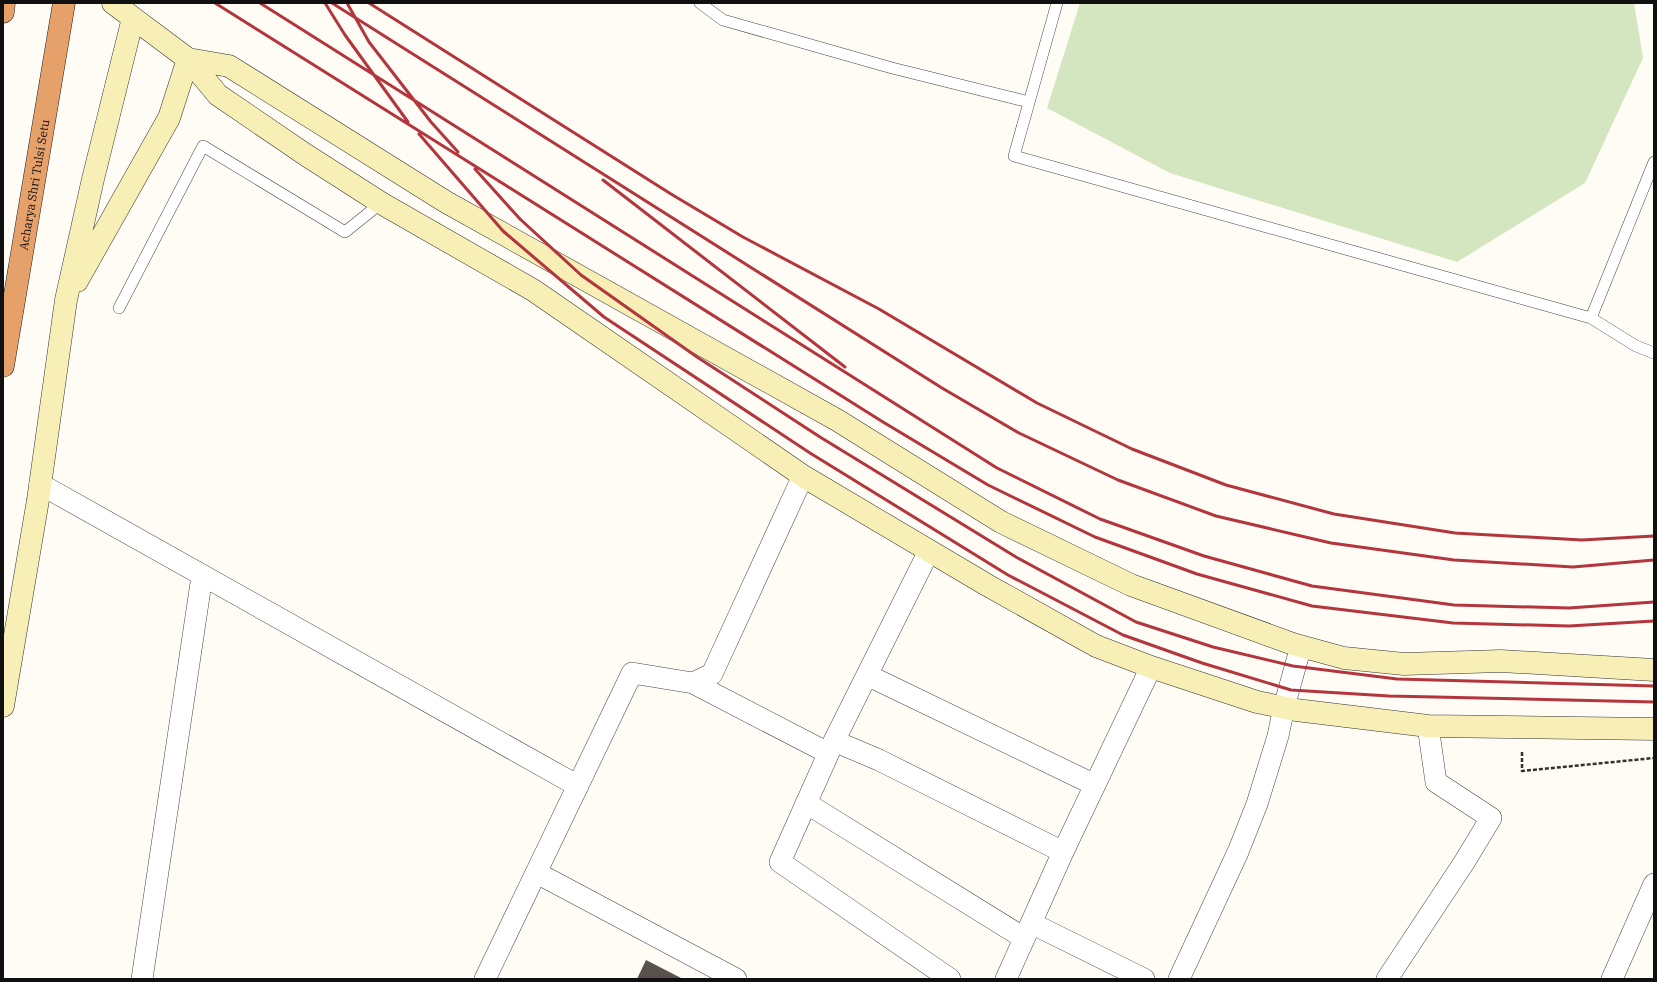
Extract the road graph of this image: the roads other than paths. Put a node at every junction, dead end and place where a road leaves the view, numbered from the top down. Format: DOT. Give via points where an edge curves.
graph roads {
  1 [pos="4,3"];
  2 [pos="64,3"];
  3 [pos="113,3"];
  4 [pos="700,3"];
  5 [pos="1057,3"];
  6 [pos="3,12"];
  7 [pos="133,18"];
  8 [pos="188,59"];
  9 [pos="1029,102"];
  10 [pos="1654,162"];
  11 [pos="381,203"];
  12 [pos="66,300"];
  13 [pos="119,308"];
  14 [pos="1591,318"];
  15 [pos="1654,353"];
  16 [pos="3,366"];
  17 [pos="803,476"];
  18 [pos="40,484"];
  19 [pos="930,551"];
  20 [pos="202,576"];
  21 [pos="1301,646"];
  22 [pos="1151,667"];
  23 [pos="1654,670"];
  24 [pos="867,675"];
  25 [pos="693,683"];
  26 [pos="3,706"];
  27 [pos="1284,707"];
  28 [pos="1428,726"];
  29 [pos="1654,729"];
  30 [pos="831,747"];
  31 [pos="1095,785"];
  32 [pos="578,786"];
  33 [pos="806,803"];
  34 [pos="1063,852"];
  35 [pos="537,873"];
  36 [pos="1654,884"];
  37 [pos="1028,930"];
  38 [pos="142,979"];
  39 [pos="485,979"];
  40 [pos="736,979"];
  41 [pos="950,979"];
  42 [pos="1006,979"];
  43 [pos="1144,979"];
  44 [pos="1179,979"];
  45 [pos="1387,979"];
  46 [pos="1612,979"];
  1 -- 6 [label="highway"];
  2 -- 16 [label="highway, Acharya Shri Tulsi Setu"];
  3 -- 7 [label="street"];
  4 -- 9 [label="lane" via="723,20 892,68"];
  5 -- 9 [label="lane"];
  7 -- 8 [label="street"];
  7 -- 12 [label="street"];
  8 -- 11 [label="street" via="218,95"];
  8 -- 12 [label="street" via="169,118"];
  8 -- 21 [label="street" via="229,66 446,202 837,420 1001,522 1131,585"];
  9 -- 14 [label="lane" via="1014,156"];
  10 -- 14 [label="lane"];
  11 -- 13 [label="lane" via="345,232 203,146"];
  11 -- 17 [label="street" via="533,290"];
  12 -- 18 [label="street"];
  14 -- 15 [label="lane" via="1636,346"];
  17 -- 19 [label="street"];
  17 -- 25 [label="street" via="712,674"];
  18 -- 20 [label="street"];
  18 -- 26 [label="street"];
  19 -- 22 [label="street" via="1096,646"];
  19 -- 24 [label="street"];
  20 -- 32 [label="street"];
  20 -- 38 [label="street"];
  21 -- 23 [label="street" via="1344,658 1404,664 1500,661"];
  21 -- 27 [label="street"];
  22 -- 27 [label="street" via="1257,702"];
  22 -- 31 [label="street"];
  24 -- 30 [label="street"];
  24 -- 31 [label="street"];
  25 -- 30 [label="street"];
  25 -- 32 [label="street" via="632,673"];
  27 -- 28 [label="street"];
  27 -- 44 [label="street" via="1257,804 1238,852"];
  28 -- 29 [label="street"];
  28 -- 45 [label="street" via="1436,782 1491,818"];
  30 -- 33 [label="street"];
  30 -- 34 [label="street" via="879,760"];
  31 -- 34 [label="street"];
  32 -- 35 [label="street"];
  33 -- 37 [label="street"];
  33 -- 41 [label="street" via="780,862"];
  34 -- 37 [label="street"];
  35 -- 39 [label="street"];
  35 -- 40 [label="street"];
  36 -- 46 [label="street"];
  37 -- 42 [label="street"];
  37 -- 43 [label="street"];
}
